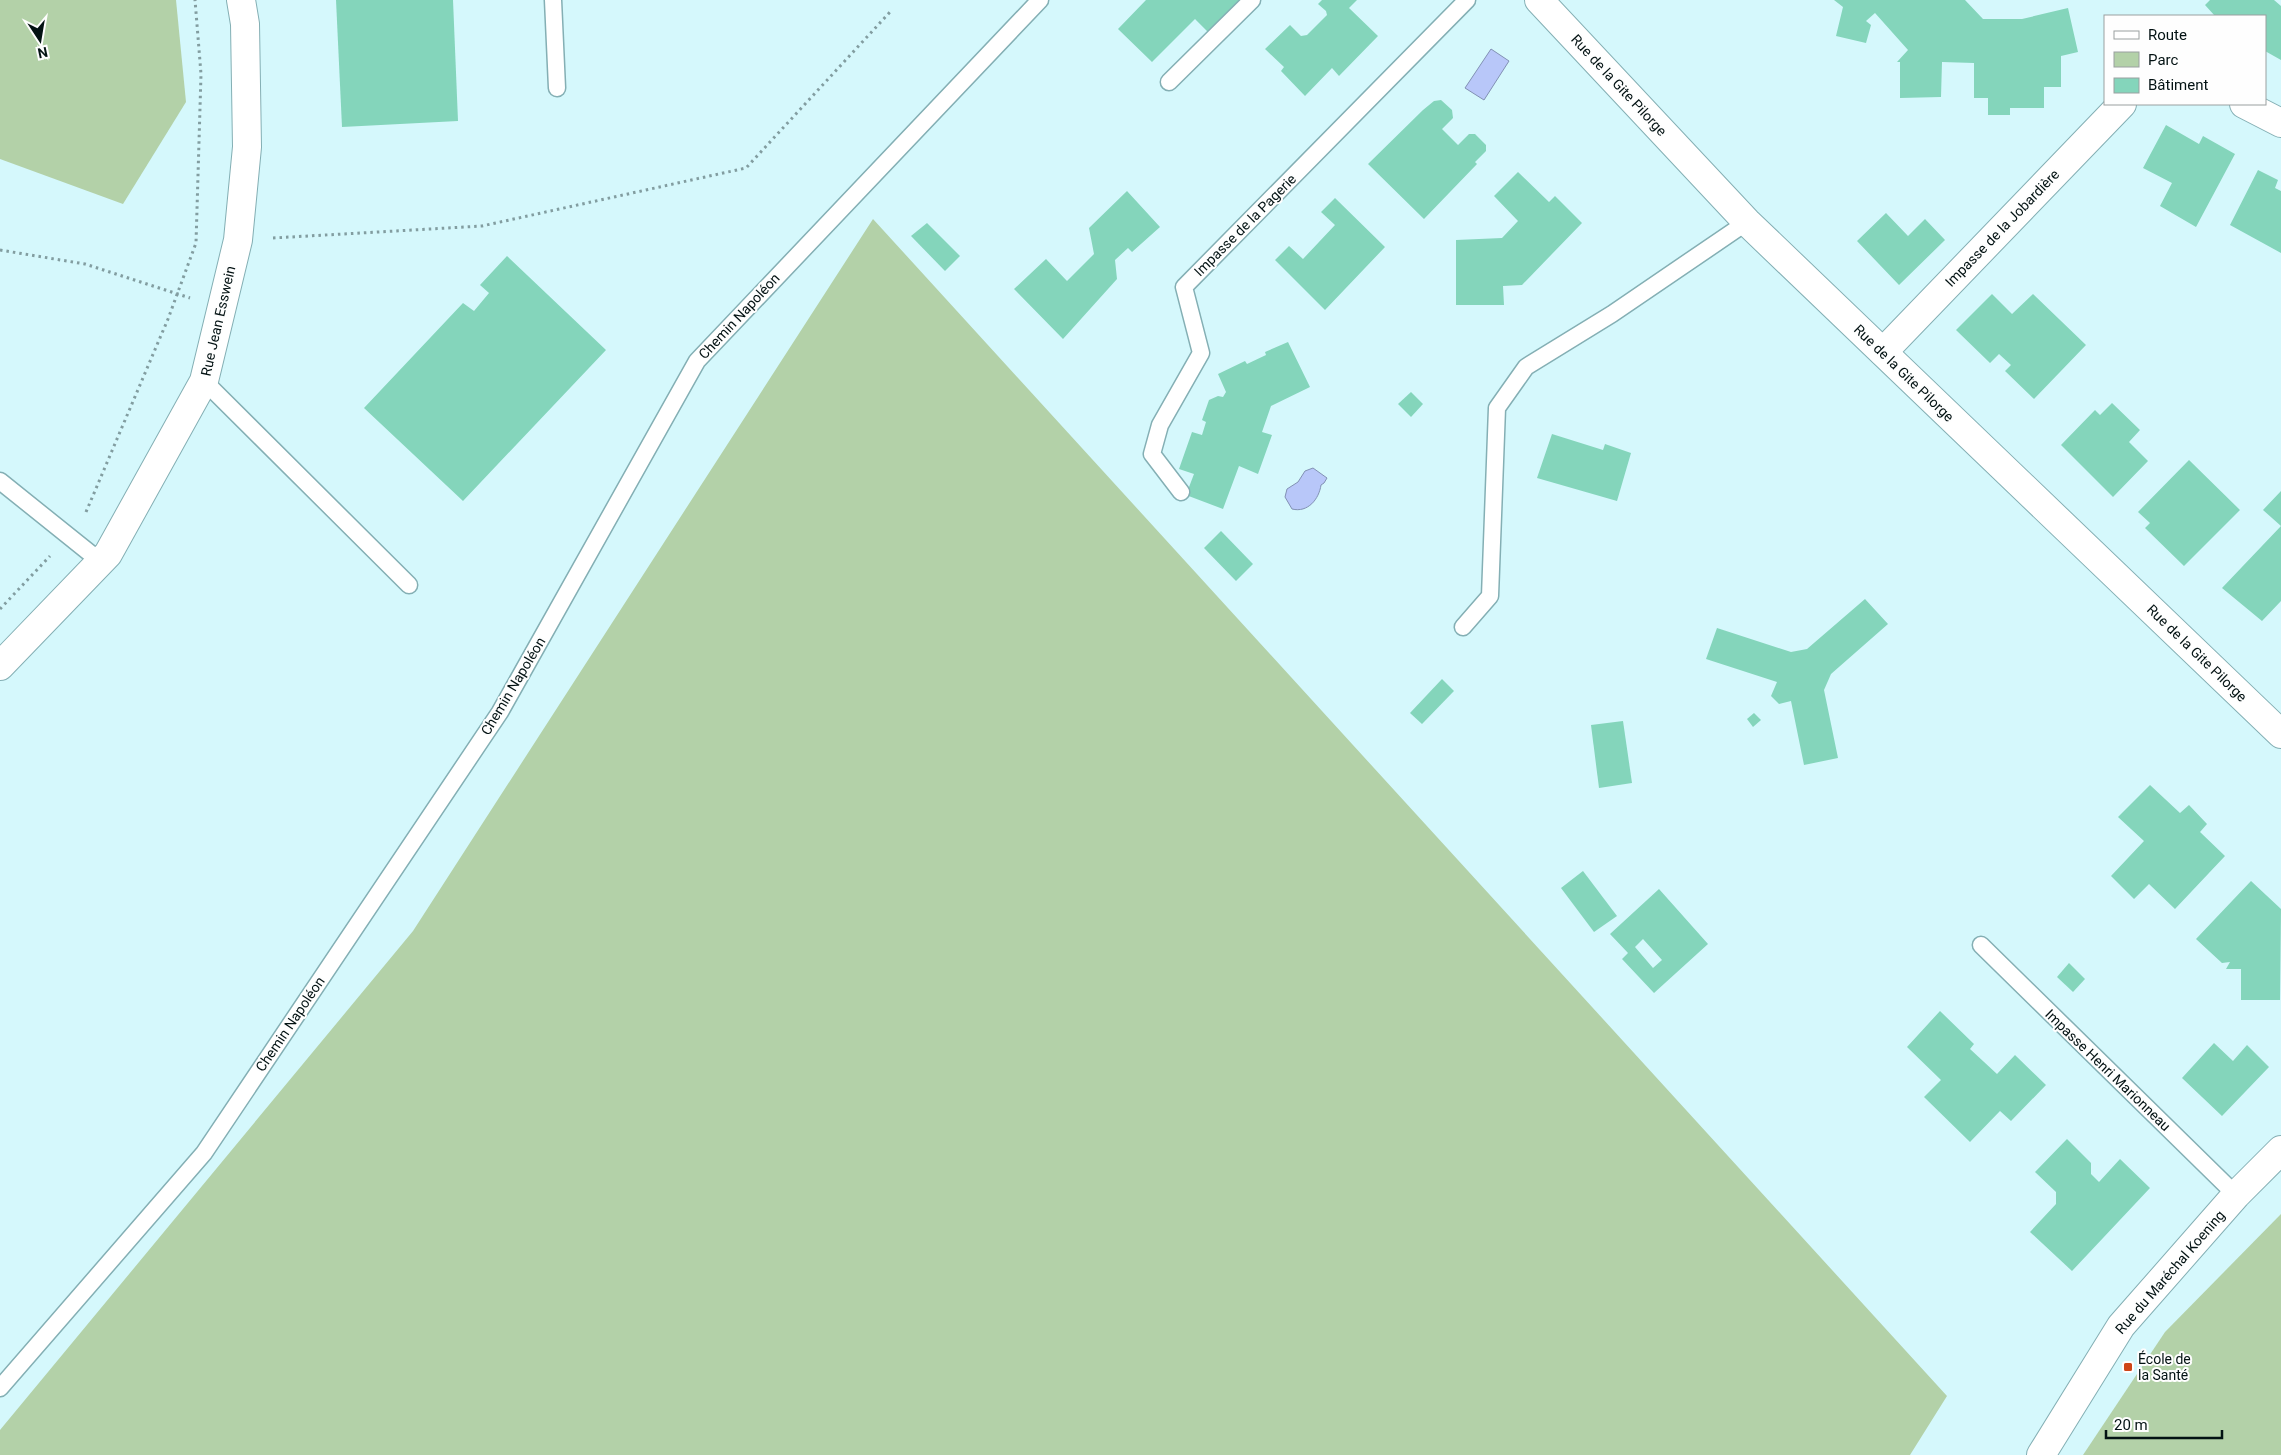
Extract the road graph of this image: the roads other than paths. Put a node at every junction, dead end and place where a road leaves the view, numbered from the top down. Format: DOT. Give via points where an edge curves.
graph roads {
  1 [pos="242,0"];
  2 [pos="553,0"];
  3 [pos="1040,0"];
  4 [pos="1252,0"];
  5 [pos="1467,0"];
  6 [pos="1539,0"];
  7 [pos="1169,82"];
  8 [pos="557,88"];
  9 [pos="2121,105"];
  10 [pos="2246,105"];
  11 [pos="2281,123"];
  12 [pos="1748,222"];
  13 [pos="1883,352"];
  14 [pos="204,382"];
  15 [pos="0,481"];
  16 [pos="1180,492"];
  17 [pos="101,562"];
  18 [pos="408,586"];
  19 [pos="1463,627"];
  20 [pos="0,666"];
  21 [pos="2281,734"];
  22 [pos="1981,945"];
  23 [pos="2281,1150"];
  24 [pos="2236,1195"];
  25 [pos="0,1388"];
  26 [pos="2041,1455"];
  1 -- 14 [label="street, Rue Jean Esswein" via="247,147 238,240"];
  2 -- 8 [label="lane"];
  3 -- 25 [label="lane, Chemin Napoléon" via="697,360 500,712 204,1153"];
  4 -- 7 [label="lane"];
  5 -- 16 [label="lane, Impasse de la Pagerie" via="1184,287 1201,353 1160,425 1152,454"];
  6 -- 12 [label="street, Rue de la Gite Pilorge"];
  9 -- 13 [label="street, Impasse de la Jobardière"];
  10 -- 11 [label="street"];
  12 -- 13 [label="street, Rue de la Gite Pilorge"];
  12 -- 19 [label="lane" via="1612,314 1526,367 1497,408 1490,596"];
  13 -- 21 [label="street, Rue de la Gite Pilorge"];
  14 -- 17 [label="street, Rue Jean Esswein"];
  14 -- 18 [label="lane"];
  15 -- 17 [label="lane"];
  17 -- 20 [label="street, Rue Jean Esswein"];
  22 -- 24 [label="lane, Impasse Henri Marionneau"];
  23 -- 24 [label="street, Rue du Maréchal Koening"];
  24 -- 26 [label="street, Rue du Maréchal Koening" via="2121,1326"];
}
